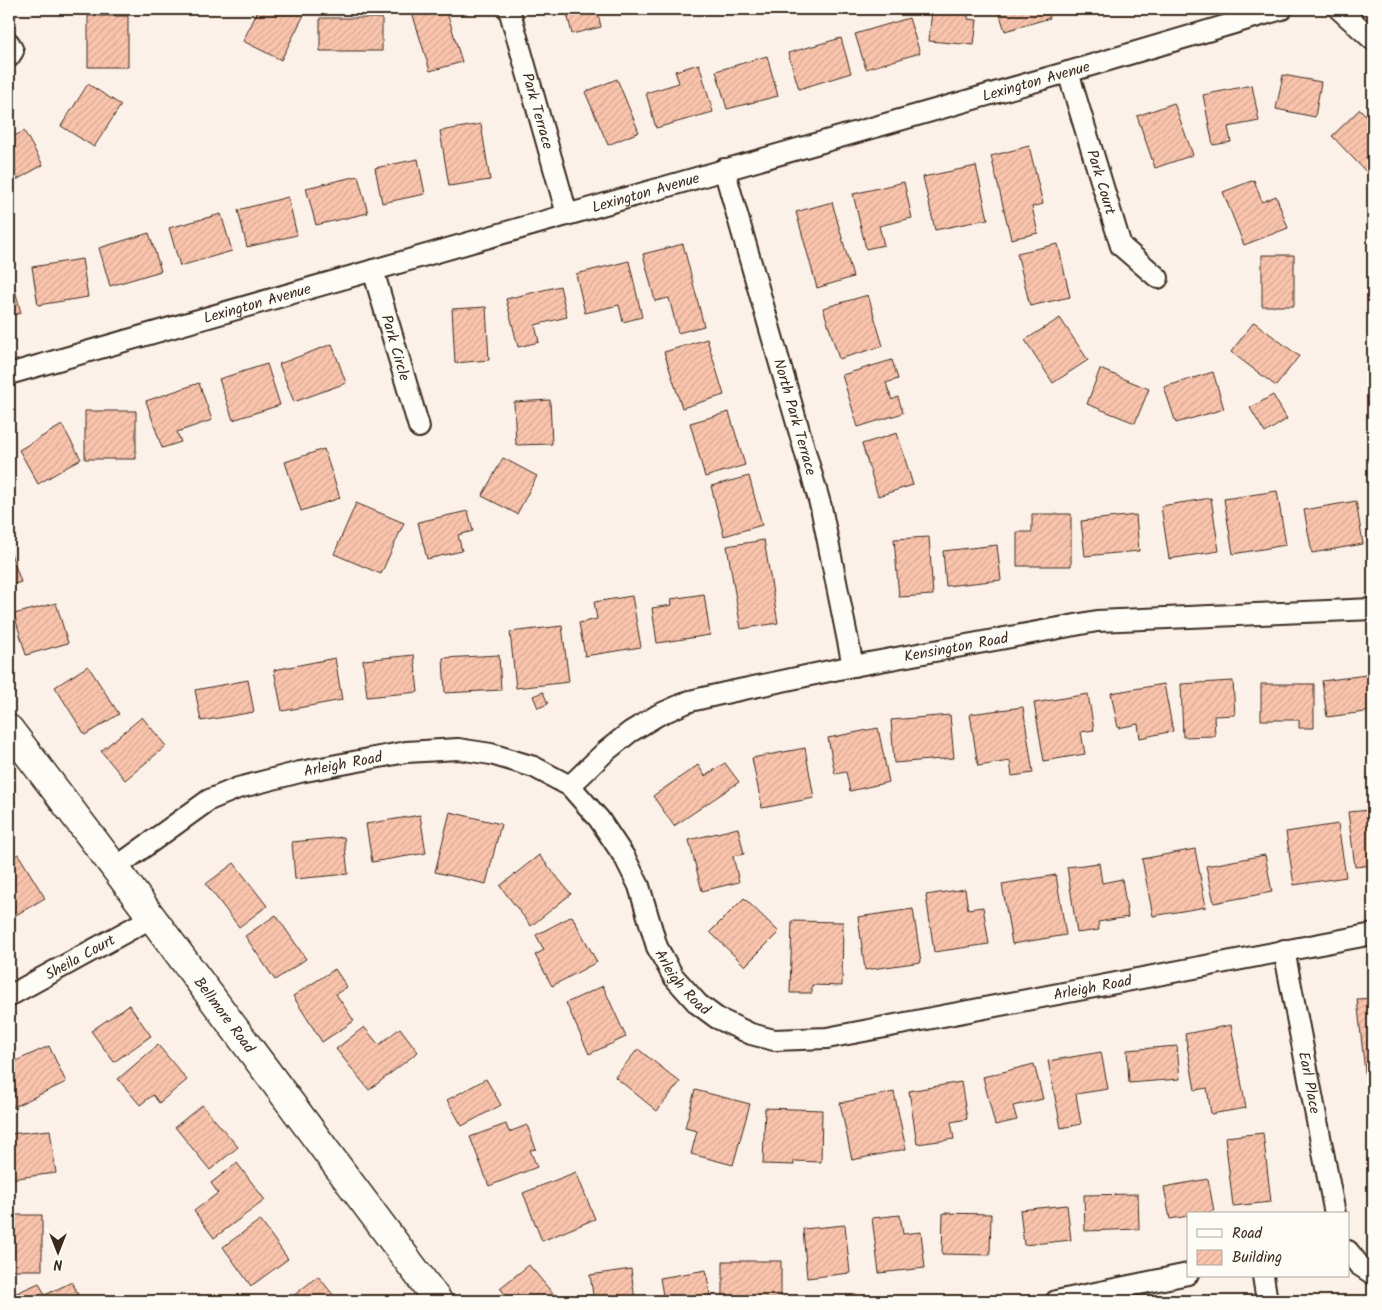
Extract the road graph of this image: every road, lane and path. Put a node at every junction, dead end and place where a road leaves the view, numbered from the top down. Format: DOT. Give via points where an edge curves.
graph roads {
  1 [pos="509,9"];
  2 [pos="1282,9"];
  3 [pos="1338,9"];
  4 [pos="1373,40"];
  5 [pos="9,43"];
  6 [pos="9,57"];
  7 [pos="1068,72"];
  8 [pos="724,169"];
  9 [pos="567,214"];
  10 [pos="373,270"];
  11 [pos="1158,278"];
  12 [pos="9,374"];
  13 [pos="419,426"];
  14 [pos="1373,609"];
  15 [pos="853,666"];
  16 [pos="9,729"];
  17 [pos="570,786"];
  18 [pos="115,868"];
  19 [pos="151,918"];
  20 [pos="1373,934"];
  21 [pos="1284,950"];
  22 [pos="9,996"];
  23 [pos="1335,1212"];
  24 [pos="1350,1254"];
  25 [pos="1187,1274"];
  26 [pos="1373,1274"];
  27 [pos="1263,1278"];
  28 [pos="438,1301"];
  29 [pos="1056,1301"];
  30 [pos="1267,1301"];
  1 -- 9 [label="street, Park Terrace"];
  2 -- 7 [label="street, Lexington Avenue"];
  3 -- 4 [label="street"];
  5 -- 6 [label="street" via="14,51"];
  7 -- 8 [label="street, Lexington Avenue"];
  7 -- 11 [label="street, Park Court" via="1121,246"];
  8 -- 9 [label="street, Lexington Avenue"];
  8 -- 15 [label="street, North Park Terrace" via="821,507"];
  9 -- 10 [label="street, Lexington Avenue"];
  10 -- 12 [label="street, Lexington Avenue"];
  10 -- 13 [label="street, Park Circle"];
  14 -- 15 [label="street, Kensington Road" via="1097,621"];
  15 -- 17 [label="street, Kensington Road" via="690,701 630,732"];
  16 -- 18 [label="main road, Bellmore Road"];
  17 -- 18 [label="street, Arleigh Road" via="534,767 491,754 458,749 406,752 300,772 238,788 209,800"];
  17 -- 21 [label="street, Arleigh Road" via="599,819 625,858 639,886 657,948 673,976 698,1004 717,1018 750,1034 774,1040 827,1038"];
  18 -- 19 [label="main road, Bellmore Road"];
  19 -- 22 [label="street, Sheila Court"];
  19 -- 28 [label="main road, Bellmore Road"];
  20 -- 21 [label="street, Arleigh Road"];
  21 -- 23 [label="street, Earl Place"];
  24 -- 26 [label="street" via="1359,1265"];
  25 -- 29 [label="street"];
  27 -- 30 [label="street"];
}
